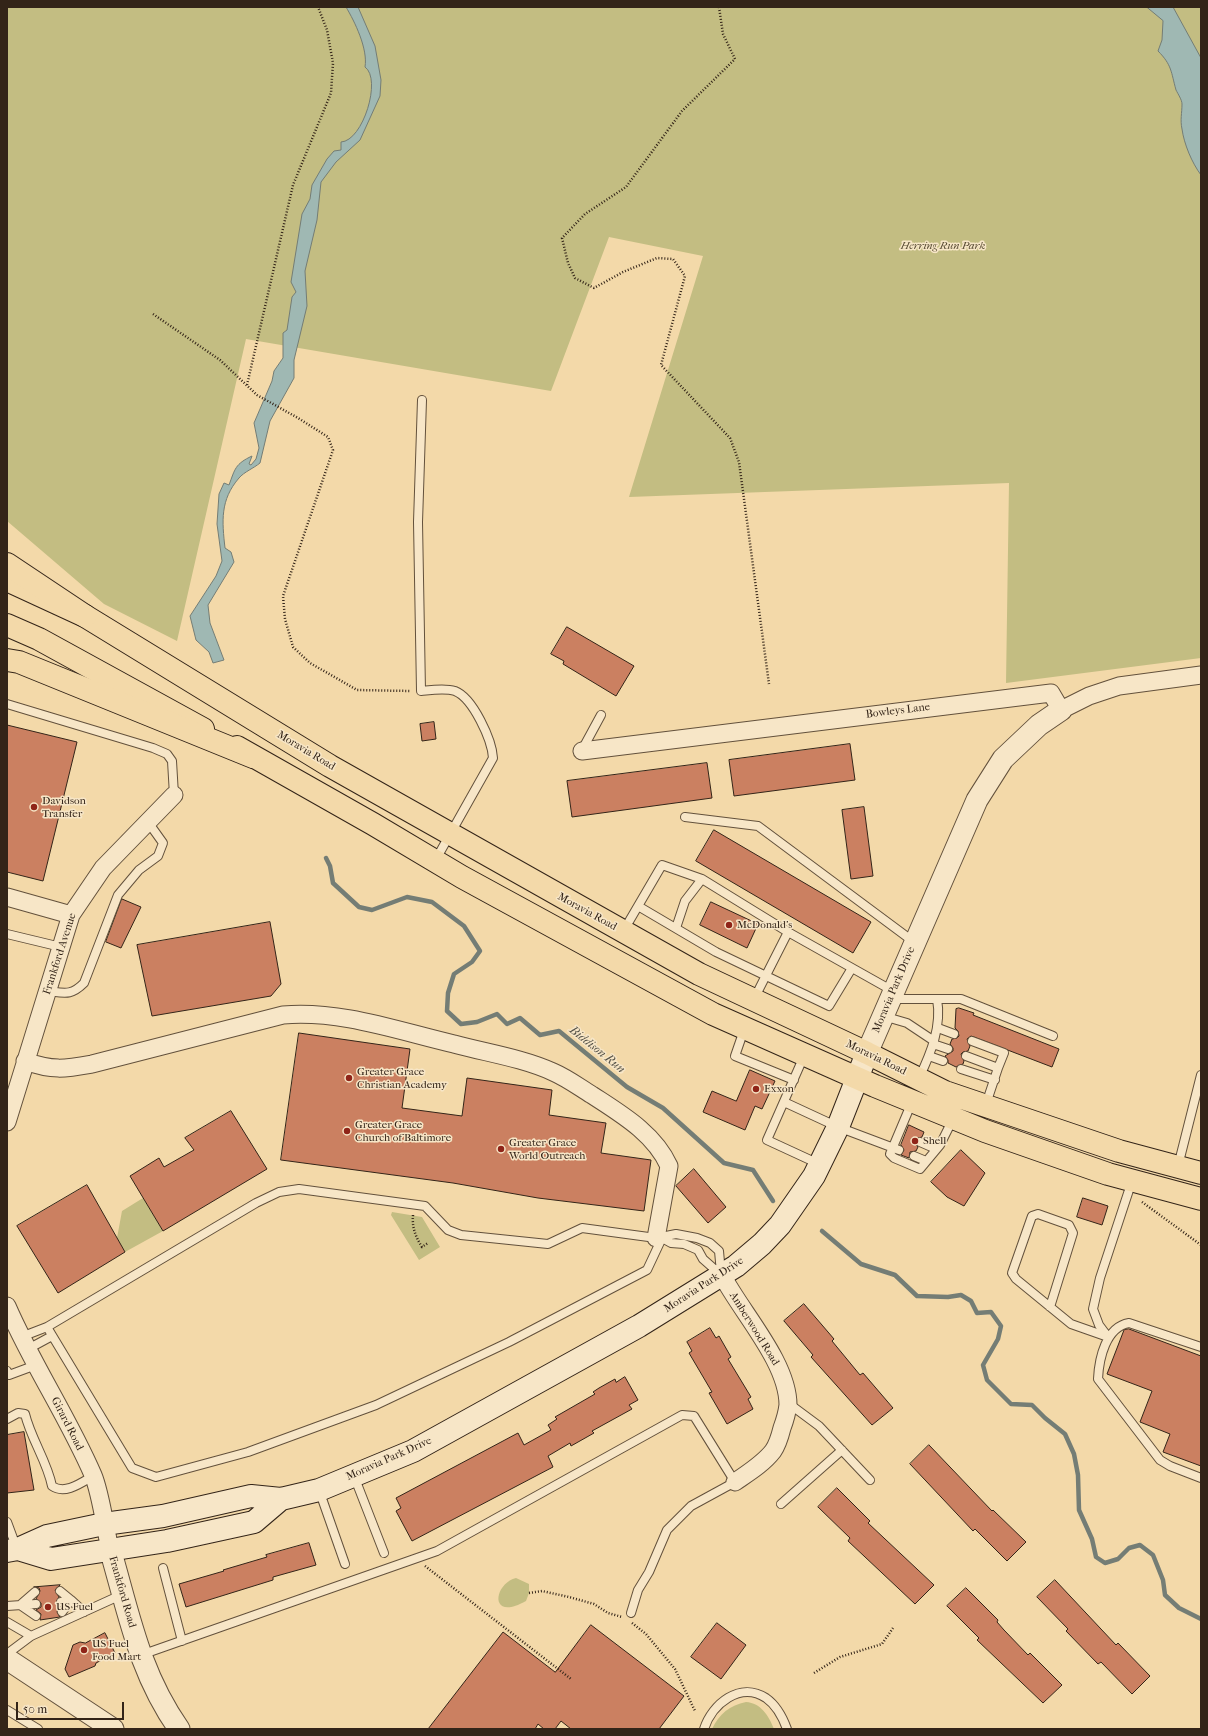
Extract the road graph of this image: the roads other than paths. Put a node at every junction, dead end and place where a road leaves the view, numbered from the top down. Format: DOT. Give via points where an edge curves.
graph roads {
  1 [pos="422,400"];
  2 [pos="7,564"];
  3 [pos="7,580"];
  4 [pos="85,616"];
  5 [pos="7,625"];
  6 [pos="7,660"];
  7 [pos="1201,675"];
  8 [pos="7,704"];
  9 [pos="1061,710"];
  10 [pos="601,715"];
  11 [pos="582,751"];
  12 [pos="253,757"];
  13 [pos="174,795"];
  14 [pos="685,817"];
  15 [pos="148,822"];
  16 [pos="450,834"];
  17 [pos="435,861"];
  18 [pos="702,880"];
  19 [pos="7,897"];
  20 [pos="638,906"];
  21 [pos="71,915"];
  22 [pos="676,928"];
  23 [pos="623,932"];
  24 [pos="788,932"];
  25 [pos="7,934"];
  26 [pos="914,942"];
  27 [pos="61,947"];
  28 [pos="852,968"];
  29 [pos="766,976"];
  30 [pos="47,991"];
  31 [pos="937,998"];
  32 [pos="753,1000"];
  33 [pos="889,1002"];
  34 [pos="938,1028"];
  35 [pos="745,1029"];
  36 [pos="954,1034"];
  37 [pos="1053,1036"];
  38 [pos="972,1041"];
  39 [pos="934,1042"];
  40 [pos="948,1049"];
  41 [pos="867,1053"];
  42 [pos="804,1055"];
  43 [pos="929,1056"];
  44 [pos="966,1056"];
  45 [pos="25,1061"];
  46 [pos="943,1062"];
  47 [pos="998,1068"];
  48 [pos="961,1069"];
  49 [pos="1201,1075"];
  50 [pos="856,1078"];
  51 [pos="918,1079"];
  52 [pos="794,1080"];
  53 [pos="994,1080"];
  54 [pos="784,1102"];
  55 [pos="912,1102"];
  56 [pos="986,1106"];
  57 [pos="954,1118"];
  58 [pos="7,1122"];
  59 [pos="838,1127"];
  60 [pos="920,1142"];
  61 [pos="896,1149"];
  62 [pos="936,1149"];
  63 [pos="914,1156"];
  64 [pos="926,1161"];
  65 [pos="820,1165"];
  66 [pos="1178,1167"];
  67 [pos="1201,1173"];
  68 [pos="1135,1190"];
  69 [pos="1201,1199"];
  70 [pos="659,1238"];
  71 [pos="722,1275"];
  72 [pos="7,1306"];
  73 [pos="1050,1307"];
  74 [pos="47,1327"];
  75 [pos="52,1336"];
  76 [pos="1108,1337"];
  77 [pos="24,1343"];
  78 [pos="1201,1347"];
  79 [pos="36,1365"];
  80 [pos="7,1371"];
  81 [pos="788,1403"];
  82 [pos="7,1418"];
  83 [pos="842,1450"];
  84 [pos="353,1475"];
  85 [pos="93,1476"];
  86 [pos="1201,1478"];
  87 [pos="870,1480"];
  88 [pos="735,1482"];
  89 [pos="319,1490"];
  90 [pos="280,1499"];
  91 [pos="781,1504"];
  92 [pos="7,1522"];
  93 [pos="104,1524"];
  94 [pos="110,1549"];
  95 [pos="12,1550"];
  96 [pos="384,1553"];
  97 [pos="345,1564"];
  98 [pos="163,1568"];
  99 [pos="60,1590"];
  100 [pos="35,1592"];
  101 [pos="122,1595"];
  102 [pos="71,1600"];
  103 [pos="61,1602"];
  104 [pos="36,1604"];
  105 [pos="20,1605"];
  106 [pos="7,1606"];
  107 [pos="62,1612"];
  108 [pos="84,1612"];
  109 [pos="631,1613"];
  110 [pos="36,1616"];
  111 [pos="7,1622"];
  112 [pos="31,1636"];
  113 [pos="182,1641"];
  114 [pos="7,1654"];
  115 [pos="140,1656"];
  116 [pos="7,1659"];
  117 [pos="7,1710"];
  118 [pos="106,1727"];
  119 [pos="177,1727"];
  120 [pos="38,1729"];
  121 [pos="704,1729"];
  122 [pos="787,1729"];
  1 -- 16 [label="lane" via="418,522 421,691 449,690 465,698 490,739 493,749 493,758 489,766"];
  2 -- 4 [label="main road"];
  3 -- 4 [label="main road, Moravia Road"];
  4 -- 16 [label="main road, Moravia Road" via="330,766"];
  5 -- 12 [label="main road" via="39,639"];
  6 -- 12 [label="main road" via="19,662"];
  7 -- 9 [label="street" via="1119,686 1089,696"];
  8 -- 13 [label="lane" via="167,754 172,762"];
  9 -- 11 [label="street, Bowleys Lane" via="1051,693"];
  9 -- 26 [label="street, Moravia Park Drive" via="1039,725 1003,759 977,800"];
  10 -- 11 [label="lane"];
  12 -- 17 [label="main road"];
  13 -- 15 [label="street, Frankford Avenue"];
  14 -- 26 [label="lane" via="758,826"];
  15 -- 21 [label="street, Frankford Avenue" via="102,868"];
  15 -- 30 [label="lane" via="163,843 158,856 139,870 118,895 84,983 76,991 68,994"];
  16 -- 17 [label="lane"];
  16 -- 23 [label="main road, Moravia Road"];
  17 -- 35 [label="main road" via="601,955"];
  18 -- 20 [label="lane" via="662,865"];
  18 -- 22 [label="lane" via="685,901"];
  18 -- 24 [label="lane"];
  19 -- 21 [label="street"];
  20 -- 22 [label="lane"];
  20 -- 23 [label="lane"];
  21 -- 27 [label="street, Frankford Avenue"];
  22 -- 29 [label="lane" via="716,952"];
  23 -- 32 [label="main road, Moravia Road"];
  24 -- 28 [label="lane"];
  24 -- 29 [label="lane"];
  25 -- 27 [label="lane"];
  26 -- 33 [label="street, Moravia Park Drive"];
  27 -- 30 [label="street, Frankford Avenue"];
  28 -- 29 [label="lane" via="829,1006"];
  28 -- 33 [label="lane"];
  29 -- 32 [label="lane"];
  30 -- 45 [label="street, Frankford Avenue"];
  31 -- 33 [label="lane"];
  31 -- 34 [label="lane"];
  31 -- 37 [label="lane" via="961,999"];
  32 -- 41 [label="main road, Moravia Road"];
  33 -- 39 [label="lane" via="907,1024"];
  33 -- 41 [label="street, Moravia Park Drive"];
  34 -- 36 [label="lane"];
  34 -- 39 [label="lane"];
  35 -- 42 [label="main road"];
  35 -- 52 [label="lane" via="735,1056"];
  38 -- 47 [label="lane" via="1004,1053"];
  39 -- 40 [label="lane"];
  39 -- 43 [label="lane"];
  41 -- 50 [label="main road, Moravia Park Drive"];
  41 -- 51 [label="main road, Moravia Road"];
  42 -- 50 [label="main road"];
  42 -- 52 [label="lane"];
  43 -- 46 [label="lane"];
  43 -- 51 [label="lane"];
  44 -- 47 [label="lane"];
  45 -- 58 [label="street, Frankford Avenue"];
  45 -- 70 [label="street" via="52,1069 92,1064 282,1015 305,1013 343,1017 527,1062 564,1077 615,1110 640,1128 664,1155 669,1166"];
  47 -- 53 [label="lane"];
  48 -- 53 [label="lane"];
  49 -- 66 [label="lane"];
  50 -- 55 [label="main road"];
  50 -- 59 [label="main road, Moravia Park Drive"];
  51 -- 56 [label="main road, Moravia Road" via="944,1092"];
  52 -- 54 [label="lane"];
  53 -- 56 [label="lane"];
  54 -- 59 [label="lane"];
  54 -- 65 [label="lane" via="767,1140"];
  55 -- 57 [label="main road"];
  55 -- 61 [label="lane"];
  56 -- 66 [label="main road, Moravia Road" via="1119,1151"];
  57 -- 62 [label="lane"];
  57 -- 68 [label="main road"];
  59 -- 61 [label="lane"];
  59 -- 65 [label="main road, Moravia Park Drive"];
  60 -- 62 [label="lane"];
  61 -- 64 [label="lane" via="890,1154 894,1158 920,1169"];
  62 -- 64 [label="lane"];
  63 -- 64 [label="lane"];
  65 -- 71 [label="main road, Moravia Park Drive" via="780,1225 762,1244"];
  66 -- 67 [label="main road, Moravia Road"];
  68 -- 69 [label="main road"];
  68 -- 76 [label="lane" via="1100,1278 1093,1309 1099,1325"];
  70 -- 71 [label="lane" via="698,1250 703,1259"];
  70 -- 71 [label="lane" via="676,1234 710,1243 719,1251"];
  70 -- 74 [label="lane" via="582,1228 548,1244 461,1235 448,1230 428,1208 414,1204 299,1189 278,1192"];
  70 -- 75 [label="lane" via="647,1270 504,1345 376,1405 248,1452 156,1477 132,1468"];
  71 -- 81 [label="street, Amberwood Road" via="734,1298 773,1356 782,1376"];
  71 -- 84 [label="main road, Moravia Park Drive" via="639,1326 413,1450"];
  72 -- 77 [label="street, Girard Road"];
  73 -- 73 [label="lane" via="1012,1273 1032,1216 1038,1214 1070,1225 1073,1233"];
  73 -- 76 [label="lane" via="1071,1324"];
  74 -- 75 [label="lane"];
  74 -- 77 [label="lane"];
  75 -- 77 [label="lane"];
  76 -- 78 [label="lane" via="1120,1325 1129,1323"];
  76 -- 86 [label="lane" via="1099,1366 1098,1379 1160,1460"];
  77 -- 79 [label="street, Girard Road"];
  79 -- 80 [label="lane" via="9,1375"];
  79 -- 85 [label="street, Girard Road"];
  81 -- 83 [label="lane" via="819,1426"];
  81 -- 88 [label="street, Amberwood Road" via="782,1428 772,1452"];
  82 -- 85 [label="lane" via="18,1413 24,1414 52,1486 56,1489 70,1488"];
  83 -- 87 [label="lane"];
  83 -- 91 [label="lane"];
  84 -- 89 [label="main road, Moravia Park Drive"];
  84 -- 96 [label="lane"];
  85 -- 93 [label="street, Girard Road"];
  88 -- 109 [label="lane" via="691,1506 666,1530 649,1572 638,1590"];
  88 -- 113 [label="lane" via="694,1416 682,1415 436,1551"];
  89 -- 90 [label="main road, Moravia Park Drive"];
  89 -- 97 [label="lane"];
  90 -- 93 [label="main road, Moravia Park Drive" via="251,1496 163,1516"];
  90 -- 94 [label="main road, Moravia Park Drive" via="254,1522 167,1541"];
  92 -- 95 [label="lane"];
  93 -- 94 [label="street, Girard Road"];
  93 -- 95 [label="main road, Moravia Park Drive" via="47,1536"];
  94 -- 95 [label="main road, Moravia Park Drive" via="51,1559"];
  94 -- 101 [label="street, Frankford Road"];
  98 -- 113 [label="lane"];
  99 -- 102 [label="lane"];
  100 -- 105 [label="lane"];
  101 -- 108 [label="lane"];
  101 -- 115 [label="street, Frankford Road"];
  102 -- 103 [label="lane"];
  102 -- 107 [label="lane"];
  102 -- 108 [label="lane"];
  104 -- 105 [label="lane"];
  105 -- 106 [label="lane"];
  105 -- 110 [label="lane"];
  108 -- 112 [label="lane"];
  111 -- 112 [label="lane"];
  112 -- 114 [label="lane"];
  113 -- 115 [label="lane"];
  115 -- 119 [label="street, Frankford Road"];
  116 -- 118 [label="street"];
  117 -- 120 [label="lane"];
  121 -- 122 [label="lane" via="719,1703 744,1692 756,1693 766,1698 776,1709"];
}
